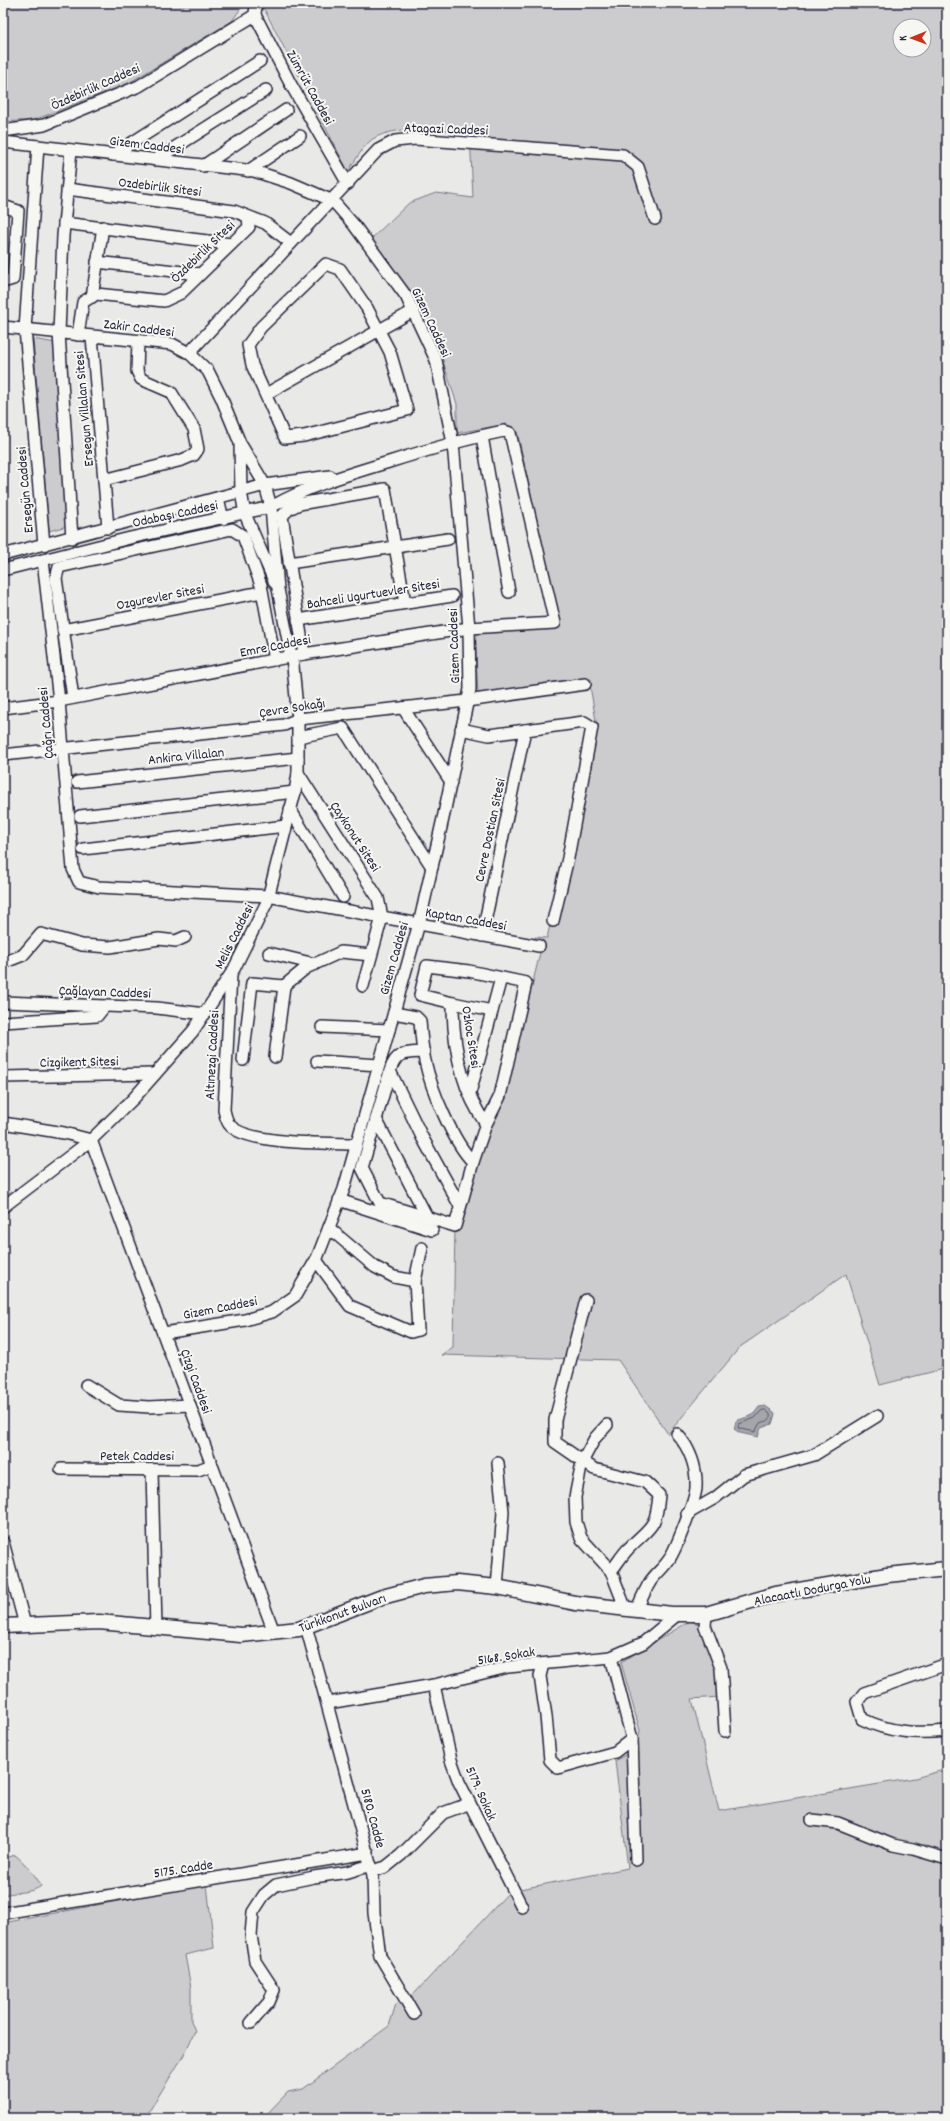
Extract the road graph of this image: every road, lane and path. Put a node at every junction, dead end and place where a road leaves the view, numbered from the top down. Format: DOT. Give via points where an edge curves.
graph roads {
  1 [pos="256,3"];
  2 [pos="255,15"];
  3 [pos="260,61"];
  4 [pos="266,90"];
  5 [pos="286,110"];
  6 [pos="3,131"];
  7 [pos="300,136"];
  8 [pos="3,142"];
  9 [pos="38,146"];
  10 [pos="71,150"];
  11 [pos="113,155"];
  12 [pos="155,160"];
  13 [pos="203,166"];
  14 [pos="248,171"];
  15 [pos="348,184"];
  16 [pos="67,189"];
  17 [pos="333,201"];
  18 [pos="3,206"];
  19 [pos="248,217"];
  20 [pos="655,219"];
  21 [pos="64,223"];
  22 [pos="103,227"];
  23 [pos="231,244"];
  24 [pos="291,244"];
  25 [pos="97,262"];
  26 [pos="200,274"];
  27 [pos="3,282"];
  28 [pos="92,297"];
  29 [pos="413,311"];
  30 [pos="3,327"];
  31 [pos="25,329"];
  32 [pos="379,330"];
  33 [pos="59,333"];
  34 [pos="78,335"];
  35 [pos="92,336"];
  36 [pos="138,341"];
  37 [pos="189,353"];
  38 [pos="266,394"];
  39 [pos="482,436"];
  40 [pos="240,443"];
  41 [pos="453,443"];
  42 [pos="348,474"];
  43 [pos="104,480"];
  44 [pos="265,485"];
  45 [pos="241,492"];
  46 [pos="218,498"];
  47 [pos="270,507"];
  48 [pos="245,514"];
  49 [pos="223,519"];
  50 [pos="108,528"];
  51 [pos="72,538"];
  52 [pos="448,539"];
  53 [pos="44,545"];
  54 [pos="395,547"];
  55 [pos="3,555"];
  56 [pos="43,560"];
  57 [pos="289,563"];
  58 [pos="3,570"];
  59 [pos="278,589"];
  60 [pos="262,592"];
  61 [pos="508,592"];
  62 [pos="452,596"];
  63 [pos="405,603"];
  64 [pos="298,620"];
  65 [pos="555,623"];
  66 [pos="469,628"];
  67 [pos="63,630"];
  68 [pos="304,654"];
  69 [pos="291,657"];
  70 [pos="275,660"];
  71 [pos="585,684"];
  72 [pos="73,698"];
  73 [pos="59,701"];
  74 [pos="467,701"];
  75 [pos="3,708"];
  76 [pos="403,708"];
  77 [pos="298,719"];
  78 [pos="461,728"];
  79 [pos="525,730"];
  80 [pos="298,738"];
  81 [pos="63,750"];
  82 [pos="3,755"];
  83 [pos="298,758"];
  84 [pos="298,773"];
  85 [pos="77,782"];
  86 [pos="451,782"];
  87 [pos="295,792"];
  88 [pos="290,808"];
  89 [pos="80,816"];
  90 [pos="286,826"];
  91 [pos="83,849"];
  92 [pos="432,867"];
  93 [pos="79,882"];
  94 [pos="268,896"];
  95 [pos="343,897"];
  96 [pos="382,917"];
  97 [pos="553,922"];
  98 [pos="419,924"];
  99 [pos="482,936"];
  100 [pos="185,937"];
  101 [pos="539,946"];
  102 [pos="270,953"];
  103 [pos="371,955"];
  104 [pos="3,963"];
  105 [pos="315,964"];
  106 [pos="231,974"];
  107 [pos="501,978"];
  108 [pos="284,986"];
  109 [pos="362,986"];
  110 [pos="3,1002"];
  111 [pos="453,1003"];
  112 [pos="105,1006"];
  113 [pos="492,1011"];
  114 [pos="394,1013"];
  115 [pos="204,1014"];
  116 [pos="3,1022"];
  117 [pos="322,1027"];
  118 [pos="389,1030"];
  119 [pos="424,1052"];
  120 [pos="275,1057"];
  121 [pos="243,1060"];
  122 [pos="317,1061"];
  123 [pos="379,1065"];
  124 [pos="390,1070"];
  125 [pos="155,1074"];
  126 [pos="3,1077"];
  127 [pos="470,1093"];
  128 [pos="376,1119"];
  129 [pos="3,1124"];
  130 [pos="486,1124"];
  131 [pos="91,1140"];
  132 [pos="356,1144"];
  133 [pos="473,1162"];
  134 [pos="339,1200"];
  135 [pos="460,1206"];
  136 [pos="3,1207"];
  137 [pos="426,1217"];
  138 [pos="329,1228"];
  139 [pos="432,1230"];
  140 [pos="422,1248"];
  141 [pos="316,1260"];
  142 [pos="415,1281"];
  143 [pos="586,1300"];
  144 [pos="164,1333"];
  145 [pos="86,1385"];
  146 [pos="190,1405"];
  147 [pos="877,1416"];
  148 [pos="607,1425"];
  149 [pos="677,1434"];
  150 [pos="498,1462"];
  151 [pos="582,1462"];
  152 [pos="212,1465"];
  153 [pos="61,1469"];
  154 [pos="152,1470"];
  155 [pos="688,1514"];
  156 [pos="3,1542"];
  157 [pos="947,1570"];
  158 [pos="611,1572"];
  159 [pos="497,1587"];
  160 [pos="631,1608"];
  161 [pos="678,1614"];
  162 [pos="706,1614"];
  163 [pos="24,1625"];
  164 [pos="3,1626"];
  165 [pos="306,1626"];
  166 [pos="156,1628"];
  167 [pos="274,1632"];
  168 [pos="612,1657"];
  169 [pos="543,1664"];
  170 [pos="947,1664"];
  171 [pos="434,1685"];
  172 [pos="328,1703"];
  173 [pos="724,1731"];
  174 [pos="947,1731"];
  175 [pos="632,1739"];
  176 [pos="468,1804"];
  177 [pos="812,1820"];
  178 [pos="368,1853"];
  179 [pos="947,1859"];
  180 [pos="636,1860"];
  181 [pos="372,1868"];
  182 [pos="522,1907"];
  183 [pos="3,1913"];
  184 [pos="414,2014"];
  185 [pos="251,2023"];
  1 -- 2 [label="street"];
  2 -- 6 [label="street, Özdebirlik Caddesi" via="139,86 44,125"];
  2 -- 15 [label="street, Zümrüt Caddesi" via="290,83"];
  3 -- 11 [label="street, Ozdebirlik Sitesi"];
  4 -- 12 [label="street"];
  5 -- 13 [label="street"];
  7 -- 14 [label="street"];
  8 -- 9 [label="street, Gizem Caddesi"];
  9 -- 10 [label="street, Gizem Caddesi"];
  9 -- 31 [label="street, Ersegün Caddesi"];
  10 -- 11 [label="street, Gizem Caddesi"];
  10 -- 16 [label="street"];
  11 -- 12 [label="street, Gizem Caddesi"];
  12 -- 13 [label="street, Gizem Caddesi"];
  13 -- 14 [label="street, Gizem Caddesi"];
  14 -- 17 [label="street, Gizem Caddesi" via="291,183"];
  15 -- 17 [label="street, Atagazi Caddesi"];
  15 -- 20 [label="street, Atagazi Caddesi" via="378,150 394,141 415,139 623,155 638,167"];
  16 -- 19 [label="street, Ozdebirlik Sitesi" via="234,211"];
  16 -- 21 [label="street"];
  17 -- 24 [label="street, Atagazi Caddesi"];
  17 -- 29 [label="street, Gizem Caddesi" via="354,225 406,296"];
  18 -- 27 [label="street" via="18,211 14,279"];
  19 -- 23 [label="street, Özdebirlik Sitesi" via="249,227"];
  19 -- 24 [label="street, Ozdebirlik Sitesi" via="265,223"];
  21 -- 22 [label="street"];
  21 -- 33 [label="street"];
  22 -- 23 [label="street"];
  22 -- 25 [label="street"];
  23 -- 26 [label="street, Özdebirlik Sitesi"];
  24 -- 37 [label="street, Atagazi Caddesi"];
  25 -- 26 [label="street"];
  25 -- 28 [label="street"];
  26 -- 28 [label="street, Özdebirlik Sitesi" via="181,293 164,301 96,294"];
  28 -- 34 [label="street" via="83,302"];
  29 -- 32 [label="street"];
  29 -- 41 [label="street, Gizem Caddesi" via="436,360"];
  30 -- 31 [label="street, Zakir Caddesi"];
  31 -- 33 [label="street, Zakir Caddesi"];
  31 -- 53 [label="street, Ersegün Caddesi"];
  32 -- 38 [label="street"];
  32 -- 38 [label="street" via="340,269 326,264 261,327 248,345 252,365"];
  32 -- 38 [label="street" via="390,352 407,410 304,436 285,438"];
  33 -- 34 [label="street, Zakir Caddesi"];
  33 -- 51 [label="street"];
  34 -- 35 [label="street, Zakir Caddesi"];
  35 -- 36 [label="street, Zakir Caddesi"];
  35 -- 43 [label="street, Ersegun Villalan Sitesi"];
  36 -- 37 [label="street, Zakir Caddesi" via="172,344"];
  36 -- 43 [label="street, Ersegun Villalan Sitesi" via="136,371 141,378 171,392 194,429 198,449 194,455 182,460"];
  37 -- 40 [label="street, Zakir Caddesi" via="208,371"];
  39 -- 41 [label="street, Odabaşı Caddesi"];
  39 -- 61 [label="street"];
  39 -- 65 [label="street, Odabaşı Caddesi" via="504,431 510,433"];
  40 -- 44 [label="street, Melis Caddesi"];
  40 -- 45 [label="street, Melis Caddesi"];
  41 -- 42 [label="street, Odabaşı Caddesi"];
  41 -- 66 [label="street, Gizem Caddesi"];
  42 -- 44 [label="street, Odabaşı Caddesi"];
  42 -- 47 [label="street, Odabaşı Caddesi" via="290,496"];
  43 -- 50 [label="street, Ersegun Villalan Sitesi"];
  44 -- 45 [label="street, Odabaşı Caddesi"];
  44 -- 47 [label="street, Melis Caddesi"];
  45 -- 46 [label="street, Odabaşı Caddesi"];
  45 -- 48 [label="street, Melis Caddesi"];
  46 -- 49 [label="street"];
  46 -- 50 [label="street, Odabaşı Caddesi"];
  47 -- 48 [label="street, Odabaşı Caddesi"];
  47 -- 59 [label="street, Melis Caddesi"];
  48 -- 49 [label="street, Odabaşı Caddesi"];
  48 -- 59 [label="street, Melis Caddesi"];
  49 -- 56 [label="street, Odabaşı Caddesi" via="130,538"];
  50 -- 51 [label="street, Odabaşı Caddesi"];
  51 -- 53 [label="street, Odabaşı Caddesi"];
  52 -- 54 [label="street"];
  53 -- 55 [label="street, Odabaşı Caddesi"];
  54 -- 57 [label="street"];
  54 -- 57 [label="street" via="385,489 300,504 289,509 282,516"];
  54 -- 63 [label="street"];
  56 -- 58 [label="street, Odabaşı Caddesi"];
  56 -- 73 [label="street, Çağrı Caddesi"];
  57 -- 64 [label="street"];
  59 -- 69 [label="street, Melis Caddesi"];
  60 -- 67 [label="street, Ozgurevler Sitesi"];
  60 -- 67 [label="street" via="243,536 232,529 59,566 56,578"];
  60 -- 70 [label="street"];
  62 -- 63 [label="street, Bahceli Ugurtuevler Sitesi"];
  63 -- 64 [label="street, Bahceli Ugurtuevler Sitesi"];
  64 -- 68 [label="street"];
  65 -- 66 [label="street, Emre Caddesi"];
  66 -- 68 [label="street, Emre Caddesi"];
  66 -- 74 [label="street, Gizem Caddesi" via="470,689"];
  67 -- 72 [label="street"];
  68 -- 69 [label="street, Emre Caddesi"];
  69 -- 70 [label="street, Emre Caddesi"];
  69 -- 77 [label="street, Melis Caddesi"];
  70 -- 72 [label="street, Emre Caddesi"];
  71 -- 74 [label="street, Çevre Sokağı"];
  72 -- 73 [label="street, Emre Caddesi"];
  73 -- 75 [label="street, Emre Caddesi"];
  73 -- 81 [label="street, Çağrı Caddesi"];
  74 -- 76 [label="street, Çevre Sokağı"];
  74 -- 78 [label="street, Gizem Caddesi"];
  76 -- 77 [label="street, Çevre Sokağı"];
  76 -- 86 [label="street"];
  77 -- 80 [label="street, Melis Caddesi"];
  77 -- 81 [label="street, Çevre Sokağı" via="284,725"];
  78 -- 79 [label="street" via="489,735"];
  78 -- 86 [label="street, Gizem Caddesi"];
  79 -- 97 [label="street" via="584,722 592,727 567,864"];
  79 -- 99 [label="street, Cevre Dostian Sitesi"];
  80 -- 83 [label="street, Melis Caddesi"];
  80 -- 92 [label="street" via="343,728"];
  81 -- 82 [label="street, Çevre Sokağı"];
  81 -- 93 [label="street, Çağrı Caddesi" via="73,869"];
  83 -- 84 [label="street, Melis Caddesi"];
  83 -- 85 [label="street, Ankira Villalan"];
  84 -- 87 [label="street, Melis Caddesi"];
  84 -- 96 [label="street, Çaykonut Sitesi" via="378,898"];
  86 -- 92 [label="street, Gizem Caddesi"];
  87 -- 88 [label="street, Melis Caddesi"];
  87 -- 89 [label="street"];
  88 -- 90 [label="street, Melis Caddesi"];
  88 -- 95 [label="street"];
  90 -- 91 [label="street"];
  90 -- 94 [label="street, Melis Caddesi"];
  92 -- 98 [label="street, Gizem Caddesi"];
  93 -- 94 [label="street, Kaptan Caddesi" via="99,887"];
  94 -- 96 [label="street, Kaptan Caddesi"];
  94 -- 106 [label="street, Melis Caddesi"];
  96 -- 98 [label="street, Kaptan Caddesi"];
  96 -- 103 [label="street"];
  98 -- 99 [label="street, Kaptan Caddesi"];
  98 -- 114 [label="street, Gizem Caddesi"];
  99 -- 101 [label="street, Kaptan Caddesi"];
  100 -- 104 [label="street" via="176,941 159,939 110,947 82,945 36,932 24,955"];
  102 -- 105 [label="street"];
  103 -- 105 [label="street" via="340,952"];
  103 -- 109 [label="street"];
  105 -- 108 [label="street"];
  106 -- 115 [label="street, Melis Caddesi"];
  106 -- 132 [label="street, Altınezgi Caddesi" via="224,1110 229,1124 244,1135 264,1139"];
  107 -- 111 [label="street, Ozkoc Sitesi" via="427,966 420,995"];
  107 -- 113 [label="street, Ozkoc Sitesi"];
  107 -- 130 [label="street, Ozkoc Sitesi" via="526,983 500,1096"];
  108 -- 120 [label="street"];
  108 -- 121 [label="street" via="252,983"];
  110 -- 112 [label="street, Çağlayan Caddesi"];
  111 -- 113 [label="street"];
  111 -- 127 [label="street, Ozkoc Sitesi" via="456,1049"];
  112 -- 115 [label="street, Çağlayan Caddesi" via="157,1008"];
  112 -- 116 [label="street" via="97,1016"];
  113 -- 127 [label="street, Ozkoc Sitesi"];
  114 -- 118 [label="street, Gizem Caddesi"];
  114 -- 119 [label="street" via="416,1017 420,1021"];
  115 -- 125 [label="street, Melis Caddesi"];
  117 -- 118 [label="street"];
  118 -- 123 [label="street, Gizem Caddesi"];
  119 -- 124 [label="street, Ozkoc Sitesi" via="397,1056"];
  119 -- 133 [label="street" via="438,1100 458,1143"];
  122 -- 123 [label="street"];
  123 -- 132 [label="street, Gizem Caddesi"];
  124 -- 128 [label="street, Ozkoc Sitesi"];
  124 -- 135 [label="street" via="422,1137"];
  125 -- 126 [label="street, Cizgikent Sitesi"];
  125 -- 131 [label="street, Melis Caddesi"];
  127 -- 130 [label="street, Ozkoc Sitesi"];
  128 -- 137 [label="street"];
  128 -- 137 [label="street, Ozkoc Sitesi" via="362,1168 380,1203"];
  129 -- 131 [label="street" via="64,1133"];
  130 -- 133 [label="street, Ozkoc Sitesi"];
  131 -- 136 [label="street, Melis Caddesi"];
  131 -- 144 [label="street, Çizgi Caddesi"];
  132 -- 134 [label="street, Gizem Caddesi"];
  133 -- 135 [label="street, Ozkoc Sitesi"];
  134 -- 138 [label="street, Gizem Caddesi"];
  134 -- 139 [label="street"];
  135 -- 137 [label="street, Ozkoc Sitesi" via="455,1226"];
  138 -- 141 [label="street, Gizem Caddesi"];
  138 -- 142 [label="street" via="375,1267 394,1277"];
  140 -- 142 [label="street"];
  141 -- 142 [label="street" via="350,1306 411,1332 418,1330"];
  141 -- 144 [label="street, Gizem Caddesi" via="295,1296 272,1312 245,1320"];
  143 -- 151 [label="street" via="555,1420 555,1442"];
  144 -- 146 [label="street, Çizgi Caddesi"];
  145 -- 146 [label="street" via="119,1405"];
  146 -- 152 [label="street, Çizgi Caddesi"];
  147 -- 155 [label="street" via="814,1455 744,1475 715,1498"];
  148 -- 151 [label="street" via="595,1438"];
  149 -- 155 [label="street" via="687,1445 695,1470 696,1488"];
  150 -- 159 [label="street" via="503,1512"];
  151 -- 158 [label="street" via="575,1497 576,1522 581,1538"];
  151 -- 158 [label="street" via="605,1472 645,1482 659,1495 657,1515 647,1532 628,1549"];
  152 -- 154 [label="street, Petek Caddesi" via="198,1470"];
  152 -- 167 [label="street, Çizgi Caddesi"];
  153 -- 154 [label="street, Petek Caddesi"];
  154 -- 166 [label="street"];
  155 -- 160 [label="street" via="662,1571 651,1581"];
  156 -- 163 [label="street"];
  157 -- 162 [label="street, Alacaatlı Dodurga Yolu" via="887,1574 776,1594"];
  158 -- 160 [label="street"];
  159 -- 160 [label="street, Türkkonut Bulvarı" via="575,1603"];
  159 -- 165 [label="street, Türkkonut Bulvarı" via="457,1583 424,1586 382,1597"];
  160 -- 161 [label="street, Türkkonut Bulvarı"];
  161 -- 162 [label="street, Alacaatlı Dodurga Yolu"];
  161 -- 168 [label="street, 5168. Sokak" via="642,1643"];
  162 -- 173 [label="street" via="705,1626 721,1668"];
  163 -- 164 [label="street, Türkkonut Bulvarı"];
  163 -- 166 [label="street, Türkkonut Bulvarı" via="99,1622"];
  165 -- 167 [label="street, Türkkonut Bulvarı"];
  165 -- 172 [label="street, 5180. Cadde"];
  166 -- 167 [label="street, Türkkonut Bulvarı" via="241,1635"];
  168 -- 169 [label="street, 5168. Sokak"];
  168 -- 175 [label="street"];
  169 -- 171 [label="street, 5168. Sokak" via="508,1667"];
  169 -- 175 [label="street" via="540,1676 550,1760 558,1768 615,1752"];
  170 -- 174 [label="street" via="864,1693 857,1702 862,1719 879,1728 923,1733"];
  171 -- 172 [label="street, 5168. Sokak"];
  171 -- 176 [label="street, 5179. Sokak" via="451,1760"];
  172 -- 178 [label="street, 5180. Cadde"];
  175 -- 180 [label="street"];
  176 -- 181 [label="street" via="443,1813 386,1867"];
  176 -- 182 [label="street, 5179. Sokak"];
  177 -- 179 [label="street" via="838,1823 893,1845 913,1848"];
  178 -- 181 [label="street, 5180. Cadde"];
  178 -- 183 [label="street, 5175. Cadde"];
  181 -- 184 [label="street, 5180. Cadde" via="374,1913 380,1956"];
  181 -- 185 [label="street" via="276,1885 264,1895 253,1912 251,1935 255,1961 274,1990 269,2002"];
}
